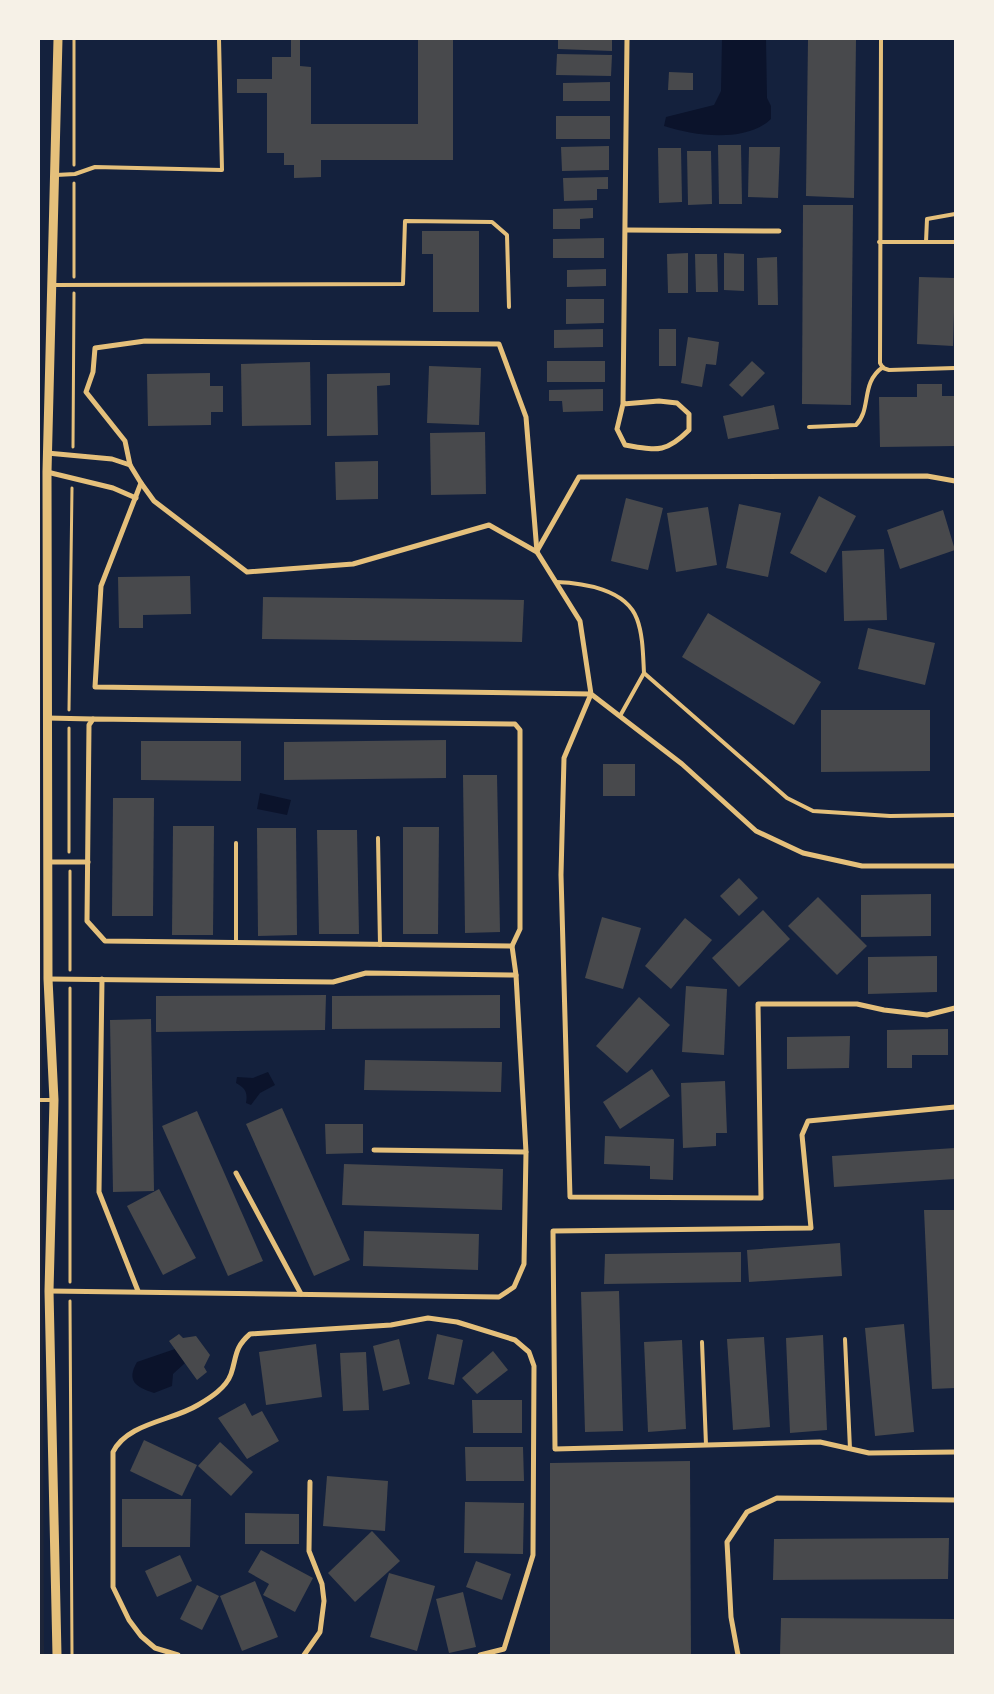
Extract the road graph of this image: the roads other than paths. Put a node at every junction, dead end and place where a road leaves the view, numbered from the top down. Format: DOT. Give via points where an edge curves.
graph roads {
  1 [pos="58,39"];
  2 [pos="219,39"];
  3 [pos="627,39"];
  4 [pos="881,39"];
  5 [pos="56,175"];
  6 [pos="955,214"];
  7 [pos="626,230"];
  8 [pos="779,231"];
  9 [pos="879,242"];
  10 [pos="926,242"];
  11 [pos="955,242"];
  12 [pos="52,285"];
  13 [pos="509,307"];
  14 [pos="882,368"];
  15 [pos="955,368"];
  16 [pos="623,404"];
  17 [pos="809,428"];
  18 [pos="47,453"];
  19 [pos="130,465"];
  20 [pos="47,472"];
  21 [pos="955,481"];
  22 [pos="140,483"];
  23 [pos="136,498"];
  24 [pos="537,552"];
  25 [pos="555,582"];
  26 [pos="644,673"];
  27 [pos="592,694"];
  28 [pos="620,716"];
  29 [pos="47,718"];
  30 [pos="93,719"];
  31 [pos="955,815"];
  32 [pos="378,838"];
  33 [pos="236,843"];
  34 [pos="47,862"];
  35 [pos="88,862"];
  36 [pos="955,866"];
  37 [pos="236,943"];
  38 [pos="380,945"];
  39 [pos="512,946"];
  40 [pos="516,975"];
  41 [pos="48,978"];
  42 [pos="102,979"];
  43 [pos="955,1008"];
  44 [pos="39,1100"];
  45 [pos="54,1100"];
  46 [pos="955,1107"];
  47 [pos="374,1150"];
  48 [pos="526,1152"];
  49 [pos="236,1173"];
  50 [pos="49,1291"];
  51 [pos="138,1291"];
  52 [pos="301,1294"];
  53 [pos="845,1339"];
  54 [pos="702,1342"];
  55 [pos="706,1445"];
  56 [pos="850,1449"];
  57 [pos="955,1452"];
  58 [pos="310,1482"];
  59 [pos="955,1500"];
  60 [pos="57,1655"];
  61 [pos="178,1655"];
  62 [pos="304,1655"];
  63 [pos="480,1655"];
  64 [pos="738,1655"];
  1 -- 5 [label="street"];
  2 -- 5 [label="lane" via="222,170 95,167 74,174"];
  3 -- 7 [label="street"];
  4 -- 9 [label="lane"];
  5 -- 12 [label="street"];
  6 -- 10 [label="lane" via="927,219"];
  7 -- 8 [label="street"];
  7 -- 16 [label="street"];
  9 -- 10 [label="lane"];
  9 -- 14 [label="lane" via="879,357"];
  10 -- 11 [label="lane"];
  12 -- 13 [label="lane" via="403,284 406,221 492,222 507,235"];
  12 -- 18 [label="street"];
  14 -- 15 [label="lane"];
  14 -- 17 [label="lane" via="870,380 856,425"];
  16 -- 16 [label="street" via="677,403 689,414 689,430 674,445 654,450 625,445 617,429"];
  18 -- 19 [label="street"];
  18 -- 20 [label="street"];
  19 -- 22 [label="street"];
  19 -- 24 [label="street" via="125,441 86,392 93,372 95,348 145,341 499,344 526,416"];
  20 -- 23 [label="street" via="113,488"];
  20 -- 29 [label="street"];
  21 -- 24 [label="street" via="927,476 579,477"];
  22 -- 23 [label="street"];
  22 -- 24 [label="street" via="154,501 247,572 353,564 489,525"];
  23 -- 27 [label="street" via="101,586 95,687"];
  24 -- 25 [label="street"];
  25 -- 26 [label="lane" via="578,583 603,590 630,607 640,630"];
  25 -- 27 [label="street" via="580,621"];
  26 -- 28 [label="lane"];
  26 -- 31 [label="lane" via="788,798 813,811 890,816"];
  27 -- 28 [label="street"];
  27 -- 43 [label="street" via="564,758 561,875 570,1197 761,1198 758,1004 857,1004 928,1015"];
  28 -- 36 [label="street" via="682,764 756,831 796,849 862,866"];
  29 -- 30 [label="street"];
  29 -- 34 [label="street"];
  30 -- 35 [label="street" via="89,725"];
  30 -- 39 [label="street" via="515,724 520,730 520,929"];
  32 -- 38 [label="lane"];
  33 -- 37 [label="lane"];
  34 -- 35 [label="street"];
  34 -- 41 [label="street"];
  35 -- 37 [label="street" via="87,922 105,941"];
  37 -- 38 [label="street"];
  38 -- 39 [label="street"];
  39 -- 40 [label="street"];
  40 -- 42 [label="street" via="366,973 333,982"];
  40 -- 48 [label="street"];
  41 -- 42 [label="street"];
  41 -- 45 [label="street"];
  42 -- 51 [label="street" via="99,1192"];
  44 -- 45 [label="lane"];
  45 -- 50 [label="street"];
  46 -- 55 [label="street" via="808,1121 802,1135 811,1228 554,1231 555,1449"];
  47 -- 48 [label="street"];
  48 -- 52 [label="street" via="524,1264 514,1287 499,1297"];
  49 -- 52 [label="street"];
  50 -- 51 [label="street"];
  50 -- 60 [label="street"];
  51 -- 52 [label="street"];
  53 -- 56 [label="lane"];
  54 -- 55 [label="lane"];
  55 -- 56 [label="street" via="820,1442"];
  56 -- 57 [label="street" via="869,1453"];
  58 -- 62 [label="street" via="309,1551 322,1584 324,1601 320,1632"];
  59 -- 64 [label="street" via="777,1498 747,1512 727,1542 731,1617"];
  61 -- 63 [label="street" via="155,1648 141,1636 129,1620 113,1586 113,1452 118,1442 142,1428 179,1415 214,1394 230,1376 236,1352 250,1334 392,1326 428,1318 457,1322 515,1340 528,1352 534,1366 533,1554 504,1650"];
}
